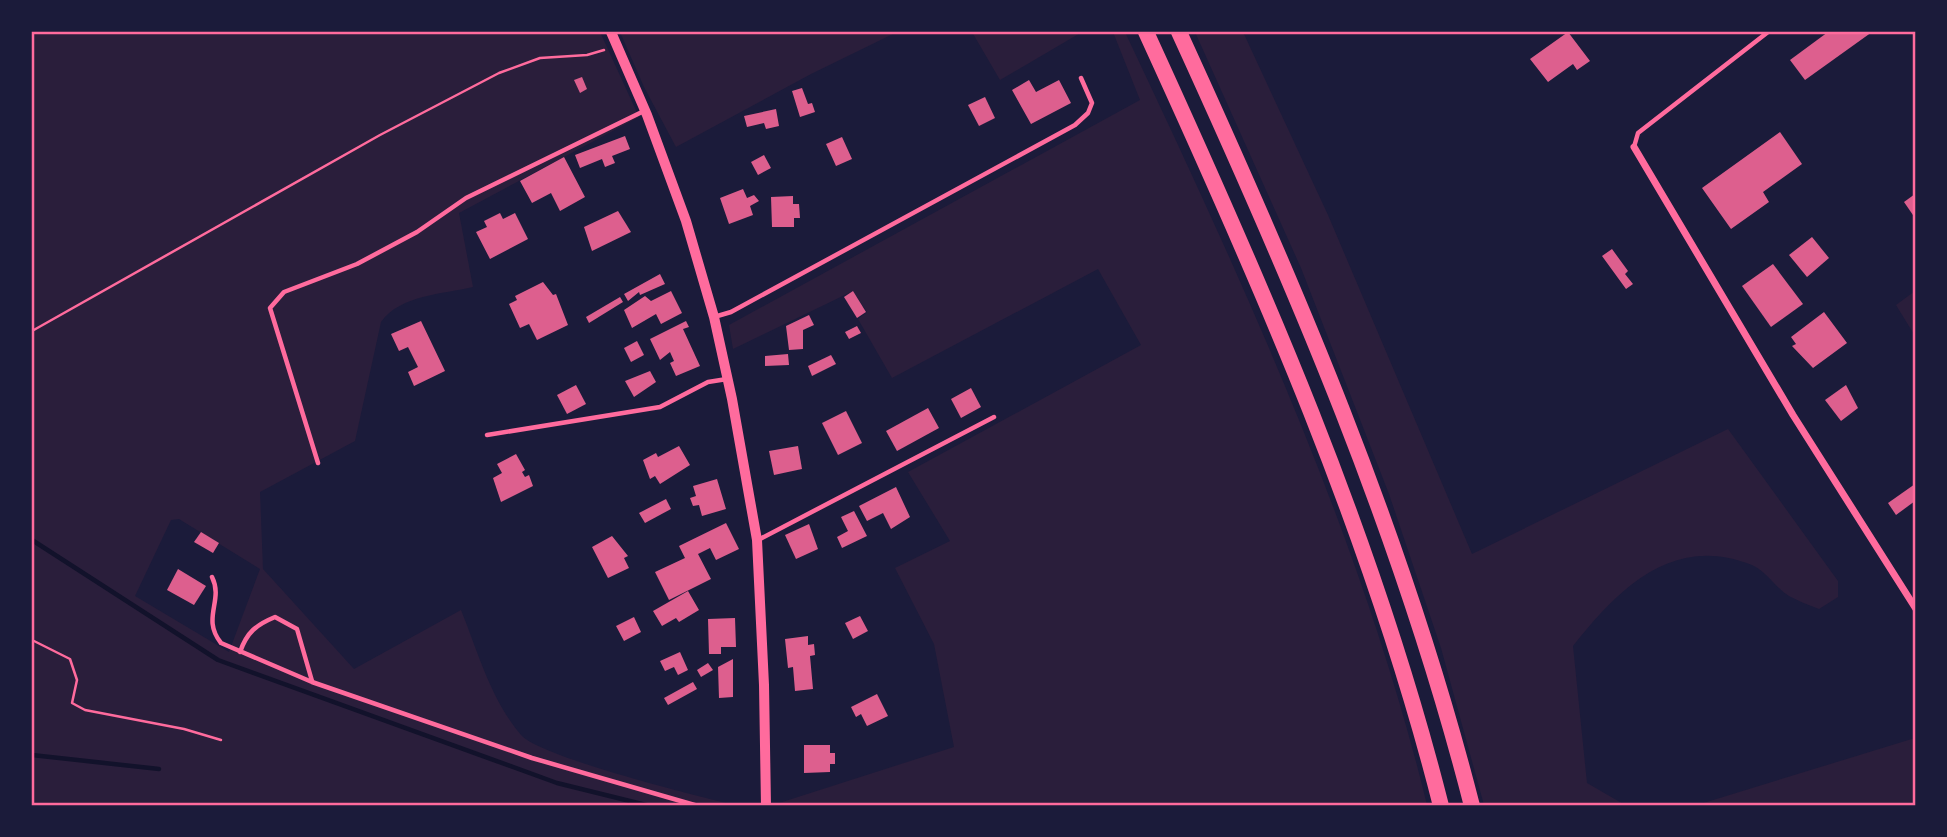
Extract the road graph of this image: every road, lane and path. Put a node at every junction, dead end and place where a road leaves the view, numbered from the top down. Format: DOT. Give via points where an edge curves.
graph roads {
  1 [pos="611,32"];
  2 [pos="1146,32"];
  3 [pos="1179,32"];
  4 [pos="1767,32"];
  5 [pos="617,45"];
  6 [pos="1081,78"];
  7 [pos="645,111"];
  8 [pos="1633,147"];
  9 [pos="713,317"];
  10 [pos="32,331"];
  11 [pos="728,379"];
  12 [pos="995,417"];
  13 [pos="486,435"];
  14 [pos="318,463"];
  15 [pos="757,540"];
  16 [pos="212,577"];
  17 [pos="1916,608"];
  18 [pos="32,640"];
  19 [pos="240,652"];
  20 [pos="312,682"];
  21 [pos="221,740"];
  22 [pos="698,806"];
  23 [pos="765,806"];
  24 [pos="1441,806"];
  25 [pos="1472,806"];
  1 -- 5 [label="street"];
  2 -- 24 [label="highway" via="1241,241 1352,517 1412,696"];
  3 -- 25 [label="highway" via="1274,238 1345,416 1412,596"];
  4 -- 8 [label="lane" via="1637,133"];
  5 -- 7 [label="street"];
  5 -- 10 [label="path" via="587,55 540,58 499,73"];
  6 -- 9 [label="lane" via="1092,103 1075,125 731,312"];
  7 -- 9 [label="street" via="685,221"];
  7 -- 14 [label="lane" via="466,198 417,232 357,264 284,292 270,308"];
  8 -- 17 [label="street" via="1793,415"];
  9 -- 11 [label="street"];
  11 -- 13 [label="lane" via="709,382 660,407"];
  11 -- 15 [label="street"];
  12 -- 15 [label="lane"];
  15 -- 23 [label="street"];
  16 -- 19 [label="lane" via="213,634"];
  18 -- 21 [label="path" via="70,659 77,680 72,703 85,710"];
  19 -- 20 [label="lane"];
  19 -- 20 [label="lane" via="246,634 257,624 275,617 290,622 297,629"];
  20 -- 22 [label="lane" via="532,758"];
}
